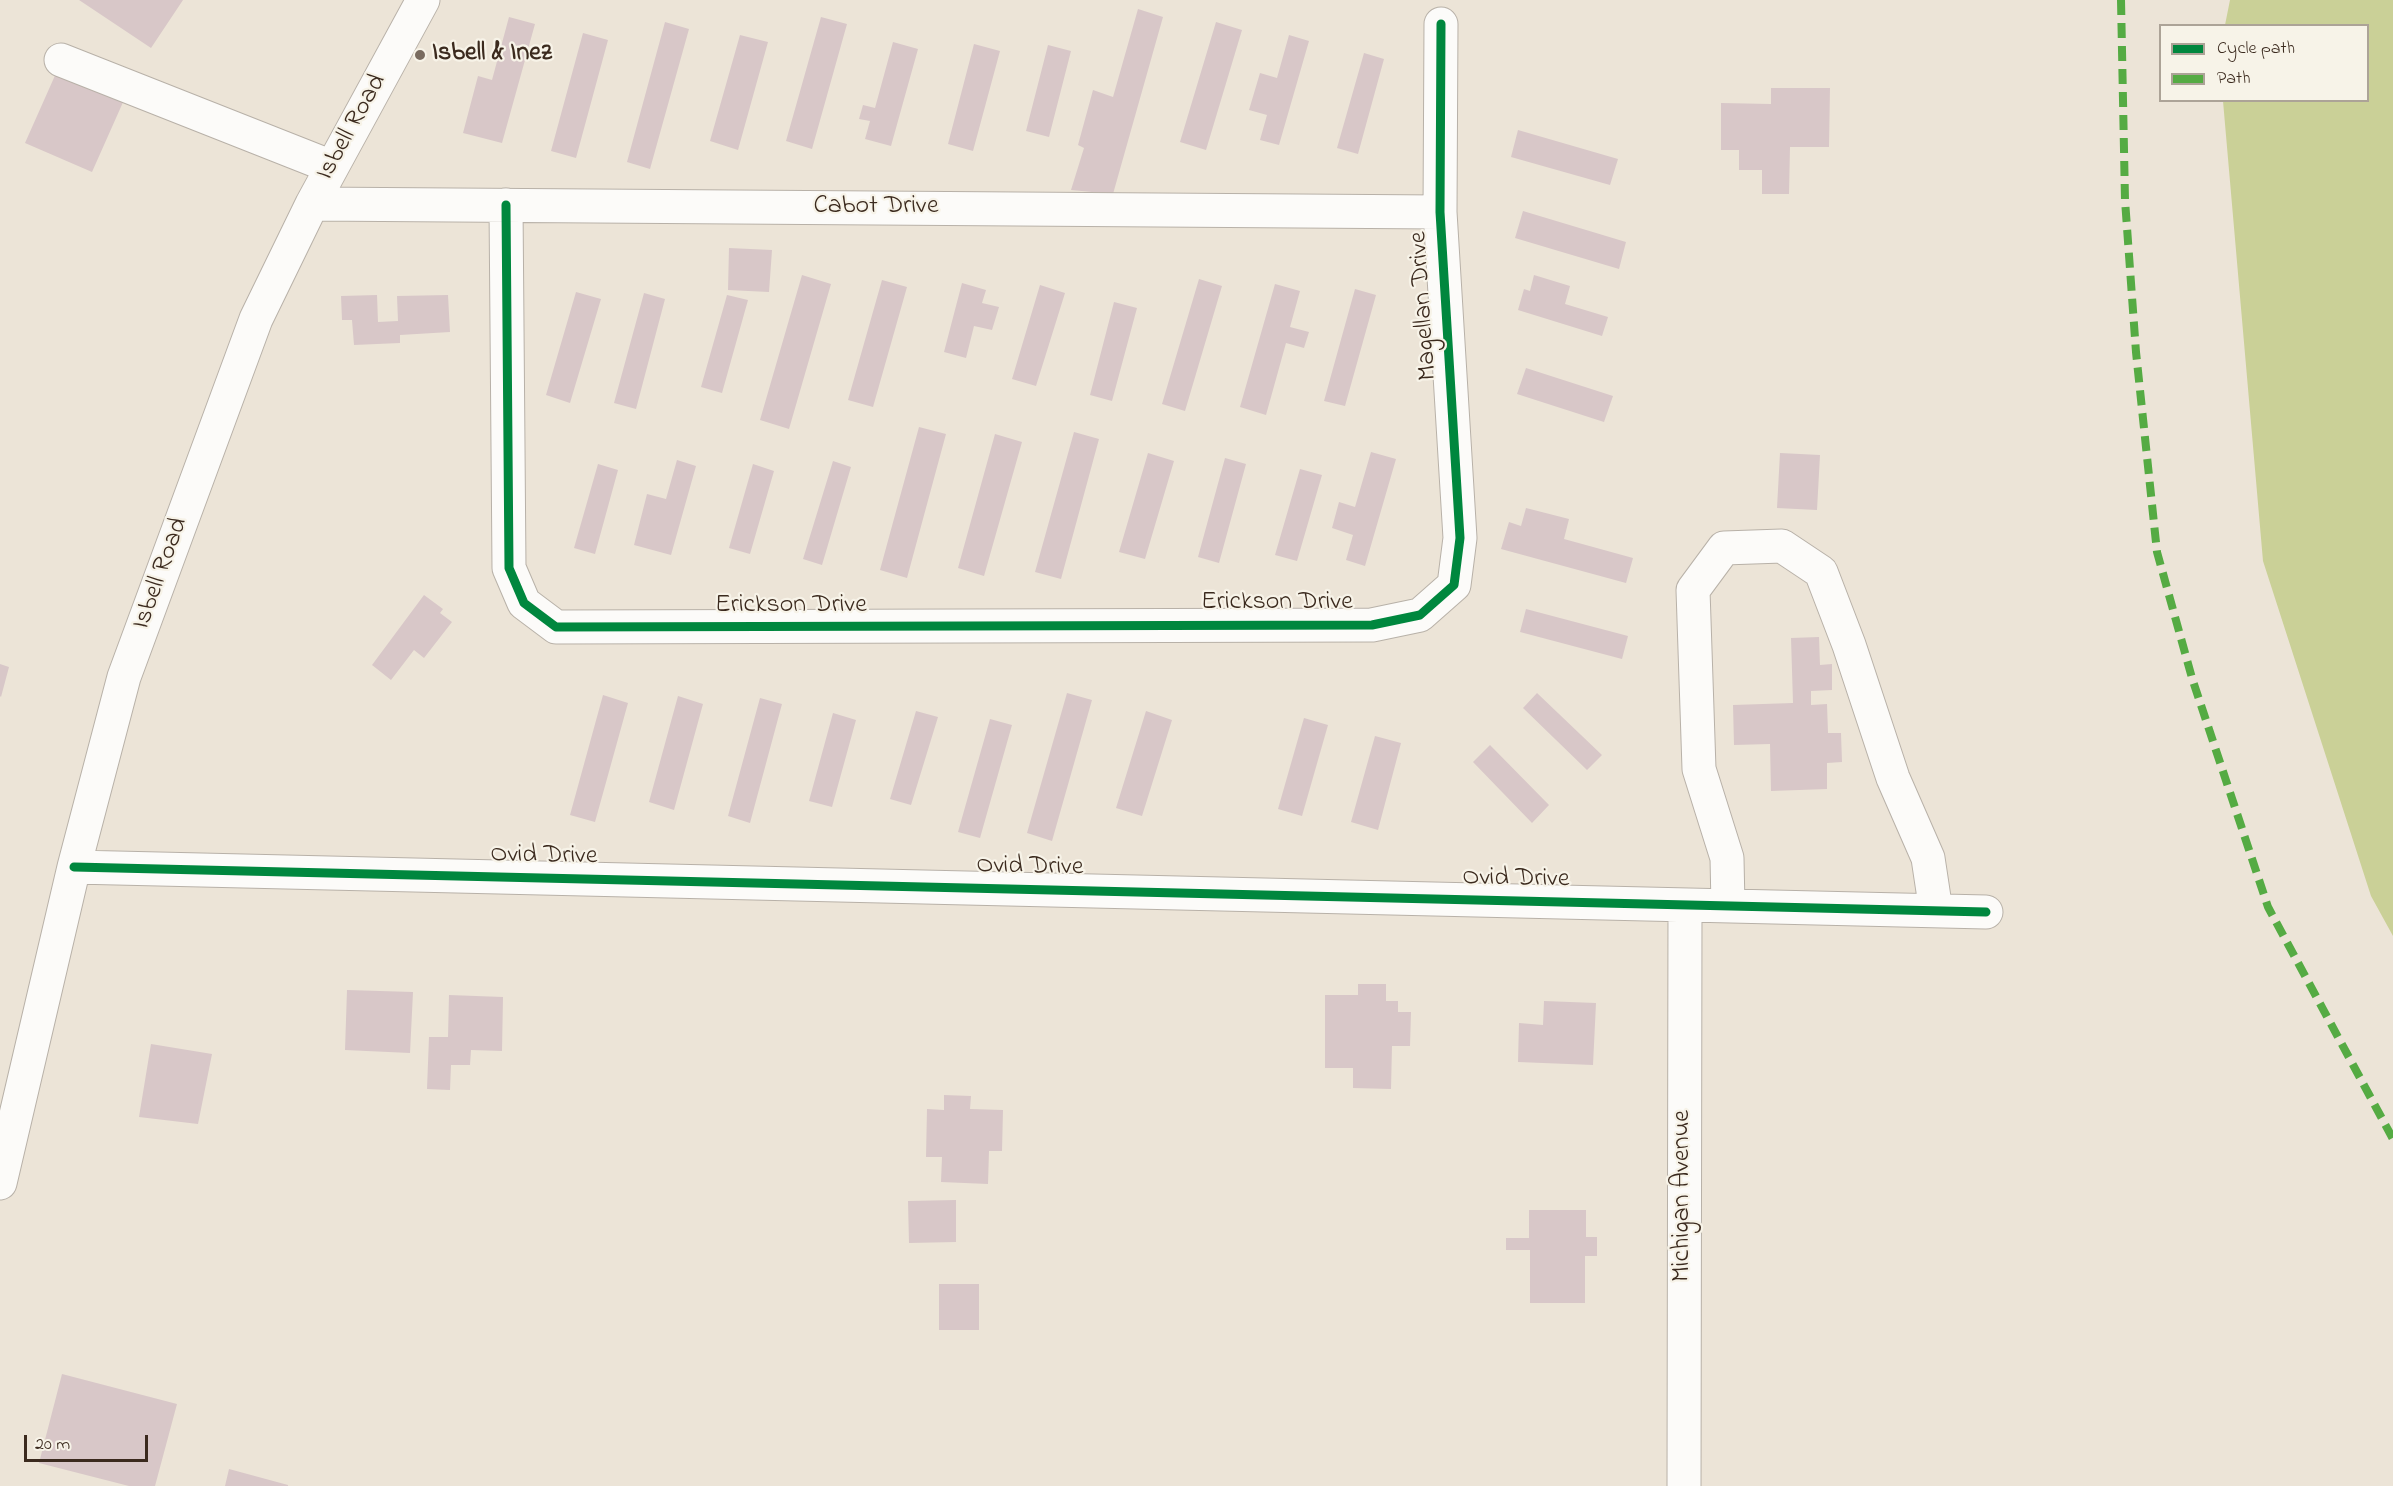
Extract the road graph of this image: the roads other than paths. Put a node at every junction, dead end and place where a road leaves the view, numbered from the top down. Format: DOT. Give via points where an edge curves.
graph roads {
  1 [pos="423,0"];
  2 [pos="1442,24"];
  3 [pos="61,60"];
  4 [pos="332,167"];
  5 [pos="312,204"];
  6 [pos="506,205"];
  7 [pos="1440,212"];
  8 [pos="1454,585"];
  9 [pos="74,867"];
  10 [pos="1685,905"];
  11 [pos="1728,906"];
  12 [pos="1936,911"];
  13 [pos="1986,912"];
  14 [pos="0,1183"];
  15 [pos="1684,1486"];
  1 -- 4 [label="street, Isbell Road"];
  2 -- 7 [label="street, Magellan Drive"];
  3 -- 4 [label="street"];
  4 -- 5 [label="street, Isbell Road"];
  5 -- 6 [label="street, Cabot Drive"];
  5 -- 9 [label="street, Isbell Road" via="256,319 124,677"];
  6 -- 7 [label="street, Cabot Drive"];
  6 -- 8 [label="street, Erickson Drive" via="509,568 524,603 556,627 1372,625 1420,615"];
  7 -- 8 [label="street, Magellan Drive" via="1460,538"];
  9 -- 10 [label="street, Ovid Drive"];
  9 -- 14 [label="street, Isbell Road"];
  10 -- 11 [label="street, Ovid Drive"];
  10 -- 15 [label="street, Michigan Avenue"];
  11 -- 12 [label="street, Ovid Drive"];
  11 -- 12 [label="street" via="1727,858 1699,769 1693,590 1724,548 1782,546 1821,572 1893,778 1928,858"];
  12 -- 13 [label="street, Ovid Drive"];
}
